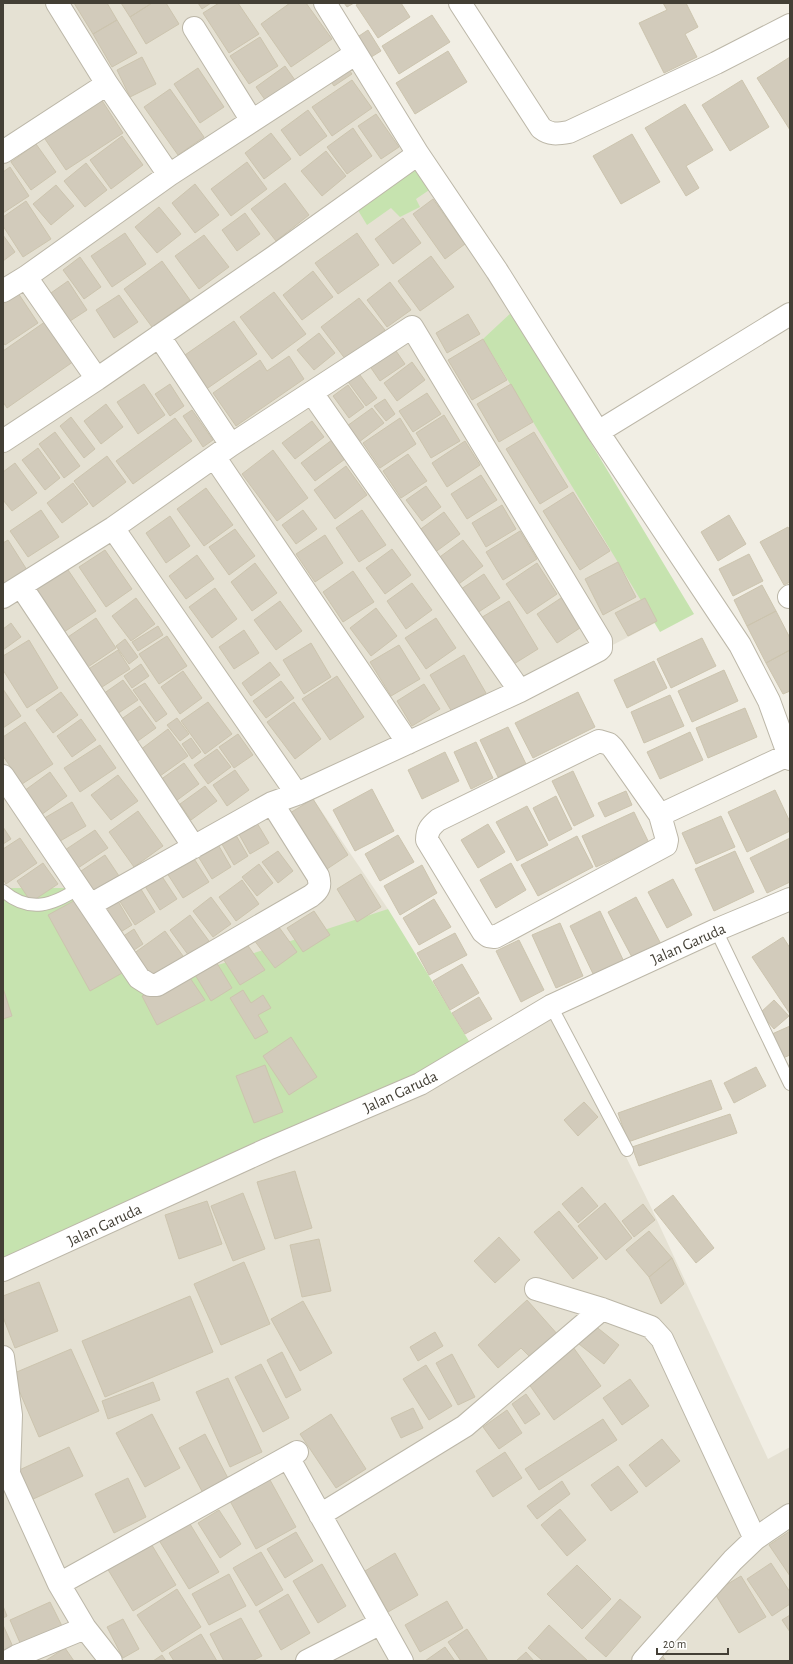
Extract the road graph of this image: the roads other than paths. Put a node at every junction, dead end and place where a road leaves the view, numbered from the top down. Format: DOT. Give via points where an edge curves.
graph roads {
  1 [pos="57,3"];
  2 [pos="325,3"];
  3 [pos="460,3"];
  4 [pos="790,25"];
  5 [pos="194,28"];
  6 [pos="355,54"];
  7 [pos="107,84"];
  8 [pos="252,121"];
  9 [pos="3,152"];
  10 [pos="418,154"];
  11 [pos="169,175"];
  12 [pos="26,277"];
  13 [pos="3,291"];
  14 [pos="790,314"];
  15 [pos="158,336"];
  16 [pos="97,379"];
  17 [pos="312,393"];
  18 [pos="598,432"];
  19 [pos="3,441"];
  20 [pos="223,451"];
  21 [pos="113,528"];
  22 [pos="12,592"];
  23 [pos="520,692"];
  24 [pos="408,743"];
  25 [pos="788,747"];
  26 [pos="3,776"];
  27 [pos="297,794"];
  28 [pos="272,803"];
  29 [pos="660,816"];
  30 [pos="194,846"];
  31 [pos="3,891"];
  32 [pos="85,896"];
  33 [pos="790,899"];
  34 [pos="716,930"];
  35 [pos="551,1006"];
  36 [pos="790,1084"];
  37 [pos="627,1150"];
  38 [pos="3,1270"];
  39 [pos="536,1289"];
  40 [pos="602,1309"];
  41 [pos="3,1357"];
  42 [pos="320,1515"];
  43 [pos="790,1515"];
  44 [pos="755,1539"];
  45 [pos="59,1584"];
  46 [pos="380,1624"];
  47 [pos="85,1628"];
  48 [pos="8,1661"];
  49 [pos="111,1661"];
  50 [pos="307,1661"];
  51 [pos="402,1661"];
  52 [pos="642,1661"];
  1 -- 7 [label="street"];
  2 -- 6 [label="street"];
  3 -- 4 [label="street" via="541,128 555,134 569,132"];
  5 -- 8 [label="street"];
  6 -- 8 [label="street"];
  6 -- 10 [label="street"];
  7 -- 9 [label="street"];
  7 -- 11 [label="street"];
  8 -- 11 [label="street"];
  10 -- 15 [label="street"];
  10 -- 18 [label="street" via="497,272"];
  11 -- 12 [label="street"];
  12 -- 13 [label="street"];
  12 -- 16 [label="street"];
  14 -- 18 [label="street"];
  15 -- 16 [label="street"];
  15 -- 20 [label="street"];
  16 -- 19 [label="street"];
  17 -- 20 [label="street"];
  17 -- 23 [label="street"];
  17 -- 23 [label="street" via="412,327 601,641 599,650"];
  18 -- 25 [label="street" via="740,645 769,701"];
  20 -- 21 [label="street"];
  20 -- 24 [label="street"];
  21 -- 22 [label="street"];
  21 -- 27 [label="street"];
  22 -- 30 [label="street"];
  23 -- 24 [label="street"];
  24 -- 27 [label="street"];
  25 -- 29 [label="street"];
  26 -- 32 [label="street"];
  27 -- 28 [label="street"];
  28 -- 30 [label="street"];
  28 -- 32 [label="street" via="318,876 319,890 157,985 150,986 139,978"];
  29 -- 29 [label="street" via="613,748 599,741 438,820 430,826 427,840 483,932 495,937 662,849 666,846 667,840"];
  30 -- 32 [label="street"];
  31 -- 32 [label="lane" via="23,902 49,904 62,899"];
  33 -- 34 [label="street, Jalan Garuda"];
  34 -- 35 [label="street, Jalan Garuda"];
  34 -- 36 [label="lane"];
  35 -- 37 [label="lane"];
  35 -- 38 [label="street, Jalan Garuda" via="420,1084 268,1149"];
  39 -- 40 [label="street"];
  40 -- 42 [label="street" via="465,1426"];
  40 -- 44 [label="street" via="651,1327 662,1339"];
  41 -- 45 [label="street" via="12,1415 9,1474"];
  42 -- 45 [label="street" via="293,1455"];
  42 -- 46 [label="street"];
  43 -- 44 [label="street"];
  44 -- 52 [label="street"];
  45 -- 47 [label="street"];
  46 -- 50 [label="street"];
  46 -- 51 [label="street"];
  47 -- 48 [label="street"];
  47 -- 49 [label="street"];
}
